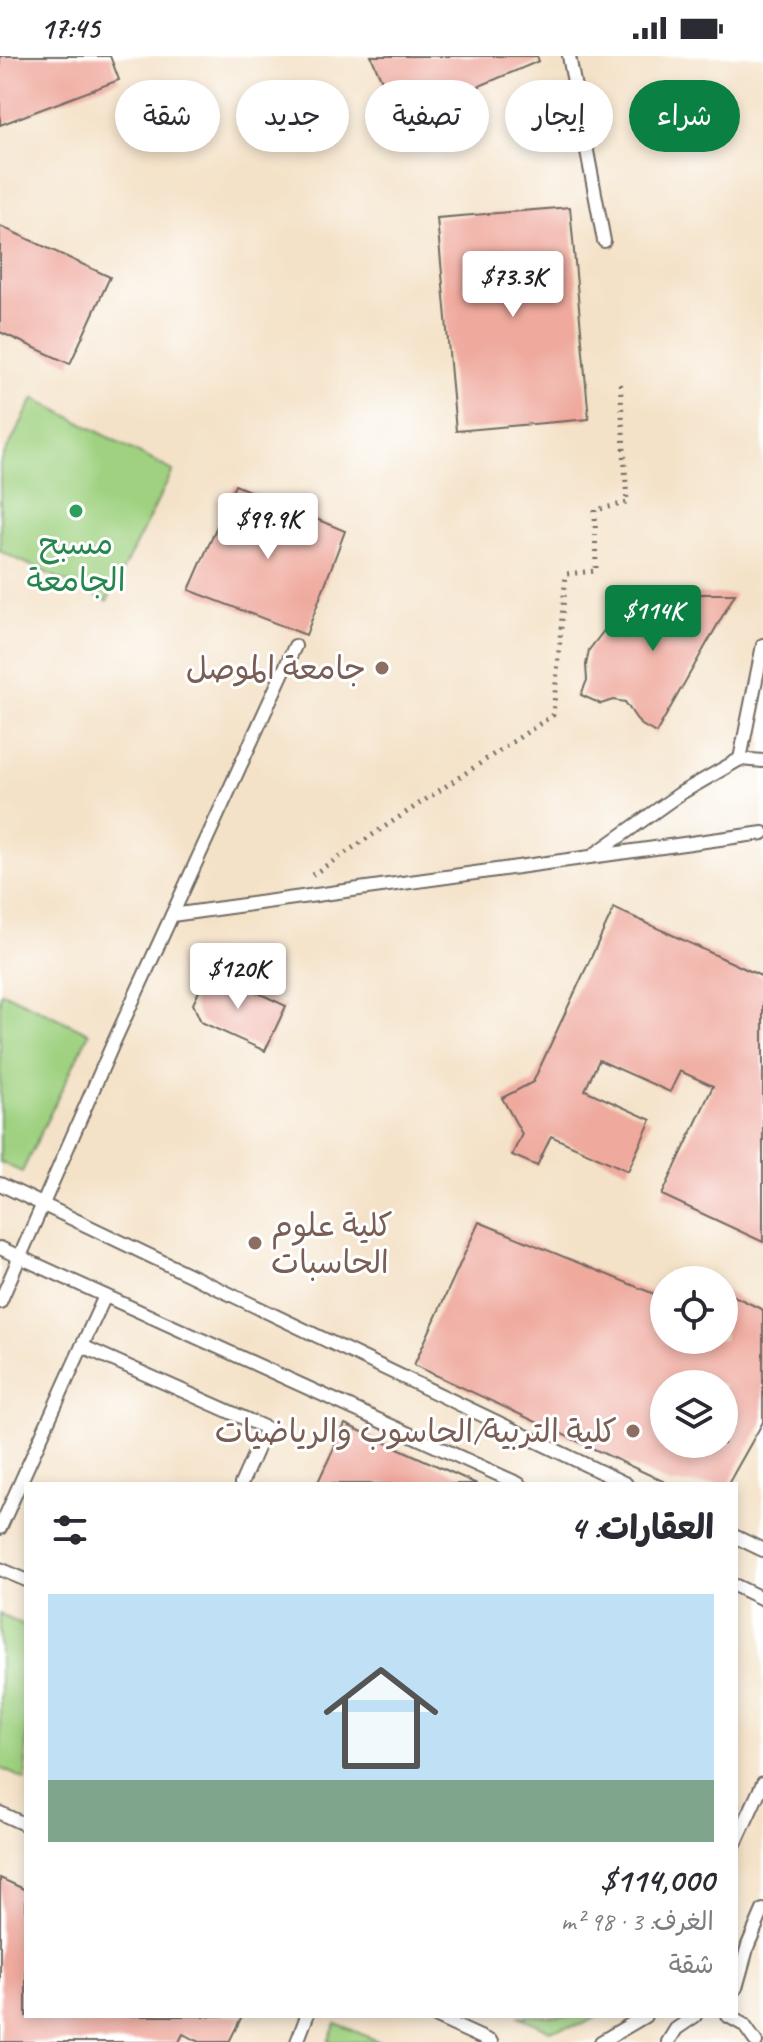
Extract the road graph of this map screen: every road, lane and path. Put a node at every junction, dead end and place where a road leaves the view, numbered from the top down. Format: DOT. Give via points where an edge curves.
graph roads {
  1 [pos="569,56"];
  2 [pos="604,241"];
  3 [pos="620,378"];
  4 [pos="763,645"];
  5 [pos="295,646"];
  6 [pos="740,759"];
  7 [pos="763,761"];
  8 [pos="763,833"];
  9 [pos="593,855"];
  10 [pos="309,876"];
  11 [pos="172,915"];
  12 [pos="0,1184"];
  13 [pos="43,1204"];
  14 [pos="0,1248"];
  15 [pos="19,1258"];
  16 [pos="105,1296"];
  17 [pos="0,1302"];
  18 [pos="82,1346"];
  19 [pos="242,1482"];
  20 [pos="515,1482"];
  21 [pos="622,1482"];
  22 [pos="0,1528"];
  23 [pos="738,1538"];
  24 [pos="763,1550"];
  25 [pos="0,1569"];
  26 [pos="24,1579"];
  27 [pos="738,1587"];
  28 [pos="763,1599"];
  29 [pos="763,1783"];
  30 [pos="0,1813"];
  31 [pos="24,1824"];
  32 [pos="738,1838"];
  33 [pos="763,1910"];
  34 [pos="738,1981"];
  35 [pos="306,2018"];
  36 [pos="438,2018"];
  37 [pos="642,2018"];
  38 [pos="669,2018"];
  39 [pos="692,2018"];
  40 [pos="734,2018"];
  41 [pos="668,2040"];
  42 [pos="297,2042"];
  43 [pos="491,2042"];
  44 [pos="601,2042"];
  45 [pos="756,2042"];
  1 -- 2 [label="lane"];
  3 -- 10 [label="path" via="627,503 595,510 596,571 566,574 553,715"];
  4 -- 6 [label="lane"];
  5 -- 11 [label="lane"];
  6 -- 7 [label="lane"];
  6 -- 9 [label="lane"];
  8 -- 9 [label="lane"];
  9 -- 11 [label="lane"];
  11 -- 13 [label="lane"];
  12 -- 13 [label="lane"];
  13 -- 15 [label="lane"];
  13 -- 21 [label="lane"];
  14 -- 15 [label="lane"];
  15 -- 16 [label="lane"];
  15 -- 17 [label="lane"];
  16 -- 18 [label="lane"];
  16 -- 20 [label="lane"];
  18 -- 19 [label="lane" via="266,1428"];
  18 -- 22 [label="lane"];
  23 -- 24 [label="lane"];
  25 -- 26 [label="lane"];
  27 -- 28 [label="lane"];
  29 -- 32 [label="lane"];
  30 -- 31 [label="lane"];
  33 -- 34 [label="lane"];
  35 -- 42 [label="lane"];
  36 -- 43 [label="lane"];
  37 -- 44 [label="lane"];
  38 -- 41 [label="lane"];
  39 -- 41 [label="lane"];
  40 -- 45 [label="lane"];
}
